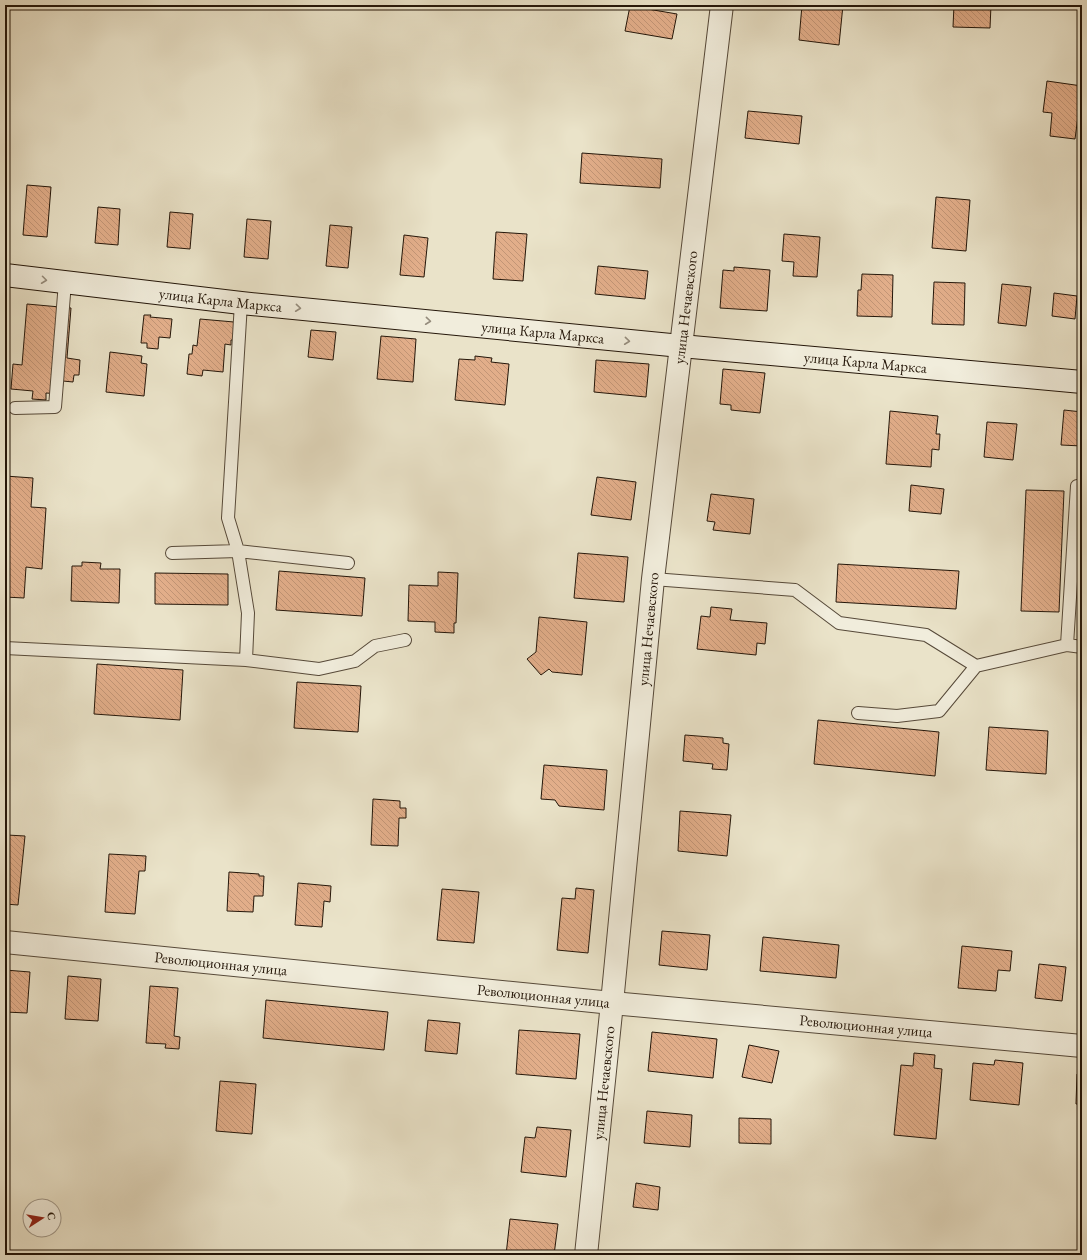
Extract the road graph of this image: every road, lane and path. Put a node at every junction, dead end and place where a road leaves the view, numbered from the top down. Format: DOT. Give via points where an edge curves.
graph roads {
  1 [pos="722,5"];
  2 [pos="5,276"];
  3 [pos="65,282"];
  4 [pos="241,303"];
  5 [pos="681,346"];
  6 [pos="1082,382"];
  7 [pos="15,408"];
  8 [pos="1082,486"];
  9 [pos="238,551"];
  10 [pos="172,552"];
  11 [pos="348,563"];
  12 [pos="653,579"];
  13 [pos="405,640"];
  14 [pos="1067,645"];
  15 [pos="1082,647"];
  16 [pos="5,648"];
  17 [pos="246,660"];
  18 [pos="976,666"];
  19 [pos="858,713"];
  20 [pos="5,942"];
  21 [pos="612,1003"];
  22 [pos="1082,1046"];
  23 [pos="586,1255"];
  1 -- 5 [label="street, улица Нечаевского"];
  2 -- 3 [label="street, улица Карла Маркса, one-way"];
  3 -- 4 [label="street, улица Карла Маркса"];
  3 -- 7 [label="lane" via="55,407"];
  4 -- 5 [label="street, улица Карла Маркса, one-way"];
  4 -- 9 [label="lane" via="228,518"];
  5 -- 6 [label="street, улица Карла Маркса"];
  5 -- 12 [label="street, улица Нечаевского"];
  8 -- 14 [label="lane" via="1077,486"];
  9 -- 10 [label="lane"];
  9 -- 11 [label="lane"];
  9 -- 17 [label="lane" via="248,613"];
  12 -- 18 [label="lane" via="795,590 839,623 926,635"];
  12 -- 21 [label="street, улица Нечаевского"];
  13 -- 17 [label="lane" via="375,646 355,661 319,669"];
  14 -- 15 [label="lane"];
  14 -- 18 [label="lane"];
  16 -- 17 [label="lane"];
  18 -- 19 [label="lane" via="939,711 897,716"];
  20 -- 21 [label="street, Революционная улица"];
  21 -- 22 [label="street, Революционная улица"];
  21 -- 23 [label="street, улица Нечаевского"];
}
